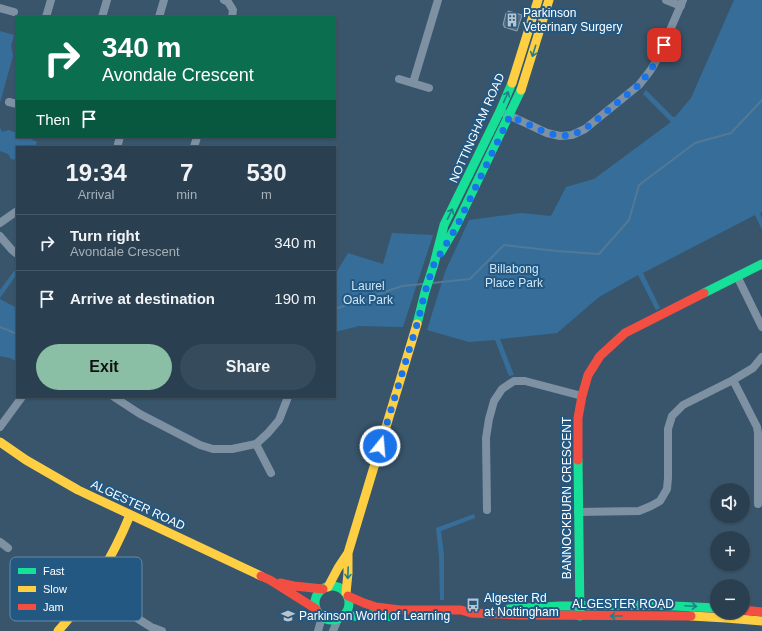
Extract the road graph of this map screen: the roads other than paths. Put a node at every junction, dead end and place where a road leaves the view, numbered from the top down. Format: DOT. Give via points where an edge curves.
graph roads {
  1 [pos="51,0"];
  2 [pos="107,0"];
  3 [pos="164,0"];
  4 [pos="224,0"];
  5 [pos="438,0"];
  6 [pos="538,0"];
  7 [pos="550,0"];
  8 [pos="666,0"];
  9 [pos="682,3"];
  10 [pos="0,8"];
  11 [pos="14,12"];
  12 [pos="46,16"];
  13 [pos="102,16"];
  14 [pos="159,16"];
  15 [pos="232,16"];
  16 [pos="399,79"];
  17 [pos="413,83"];
  18 [pos="429,88"];
  19 [pos="500,111"];
  20 [pos="510,116"];
  21 [pos="16,212"];
  22 [pos="0,223"];
  23 [pos="0,236"];
  24 [pos="16,253"];
  25 [pos="434,264"];
  26 [pos="762,264"];
  27 [pos="737,276"];
  28 [pos="762,327"];
  29 [pos="762,357"];
  30 [pos="733,380"];
  31 [pos="582,396"];
  32 [pos="21,398"];
  33 [pos="116,398"];
  34 [pos="288,398"];
  35 [pos="0,427"];
  36 [pos="0,442"];
  37 [pos="256,444"];
  38 [pos="271,473"];
  39 [pos="758,504"];
  40 [pos="487,510"];
  41 [pos="578,512"];
  42 [pos="130,515"];
  43 [pos="0,542"];
  44 [pos="8,548"];
  45 [pos="348,553"];
  46 [pos="110,557"];
  47 [pos="270,580"];
  48 [pos="325,588"];
  49 [pos="347,595"];
  50 [pos="579,606"];
  51 [pos="710,608"];
  52 [pos="316,609"];
  53 [pos="750,611"];
  54 [pos="471,612"];
  55 [pos="762,612"];
  56 [pos="484,613"];
  57 [pos="580,616"];
  58 [pos="322,617"];
  59 [pos="340,618"];
  60 [pos="67,621"];
  61 [pos="139,621"];
  62 [pos="762,621"];
  63 [pos="151,629"];
  64 [pos="58,631"];
  65 [pos="162,631"];
  66 [pos="318,631"];
  67 [pos="333,631"];
  1 -- 12 [label="street"];
  2 -- 13 [label="street"];
  3 -- 14 [label="street"];
  4 -- 15 [label="street" via="233,10"];
  5 -- 17 [label="street"];
  19 -- 6 [label="main road, NOTTINGHAM ROAD, one-way" via="510,89"];
  7 -- 20 [label="main road, NOTTINGHAM ROAD, one-way"];
  8 -- 9 [label="street"];
  9 -- 20 [label="street" via="650,71 639,85 585,129 572,135 560,136 547,133"];
  10 -- 11 [label="street"];
  16 -- 17 [label="street"];
  17 -- 18 [label="street"];
  19 -- 20 [label="street"];
  25 -- 19 [label="main road, NOTTINGHAM ROAD, one-way" via="444,225"];
  20 -- 25 [label="main road, NOTTINGHAM ROAD" via="456,228"];
  21 -- 22 [label="street"];
  23 -- 24 [label="street"];
  25 -- 45 [label="main road, NOTTINGHAM ROAD"];
  26 -- 27 [label="main road, BANNOCKBURN CRESCENT"];
  27 -- 28 [label="street"];
  27 -- 31 [label="main road, BANNOCKBURN CRESCENT" via="625,333 600,356 588,375"];
  29 -- 30 [label="street" via="753,368"];
  30 -- 39 [label="street" via="757,427"];
  30 -- 41 [label="street" via="683,405 672,416 668,429 667,490 660,500 639,511"];
  31 -- 40 [label="street" via="525,381 514,381 502,389 494,401 486,438"];
  31 -- 41 [label="main road, BANNOCKBURN CRESCENT" via="578,418"];
  32 -- 35 [label="street"];
  33 -- 37 [label="street" via="140,414 200,445 213,449 232,449"];
  34 -- 37 [label="street" via="279,420"];
  36 -- 42 [label="main road, ALGESTER ROAD" via="59,479"];
  37 -- 38 [label="street"];
  41 -- 50 [label="main road, BANNOCKBURN CRESCENT"];
  42 -- 46 [label="main road"];
  42 -- 47 [label="main road, ALGESTER ROAD"];
  43 -- 44 [label="street"];
  45 -- 48 [label="main road, NOTTINGHAM ROAD"];
  45 -- 49 [label="main road, NOTTINGHAM ROAD, one-way"];
  47 -- 48 [label="main road, ALGESTER ROAD" via="294,586"];
  47 -- 52 [label="main road, ALGESTER ROAD"];
  48 -- 49 [label="main road" via="338,587"];
  48 -- 52 [label="main road" via="316,598"];
  49 -- 54 [label="main road, ALGESTER ROAD" via="386,608"];
  49 -- 59 [label="main road" via="348,608"];
  50 -- 51 [label="main road, ALGESTER ROAD, one-way"];
  50 -- 56 [label="main road, ALGESTER ROAD" via="540,606"];
  50 -- 57 [label="main road, BANNOCKBURN CRESCENT"];
  52 -- 58 [label="main road"];
  53 -- 55 [label="main road"];
  54 -- 56 [label="main road, ALGESTER ROAD"];
  54 -- 59 [label="main road, ALGESTER ROAD" via="461,615 419,617 372,615"];
  56 -- 57 [label="main road, ALGESTER ROAD"];
  62 -- 57 [label="main road, ALGESTER ROAD, one-way" via="653,615"];
  58 -- 59 [label="main road" via="332,620"];
  58 -- 66 [label="street"];
  59 -- 67 [label="street"];
  60 -- 64 [label="main road"];
  61 -- 63 [label="street"];
  63 -- 65 [label="street"];
}
